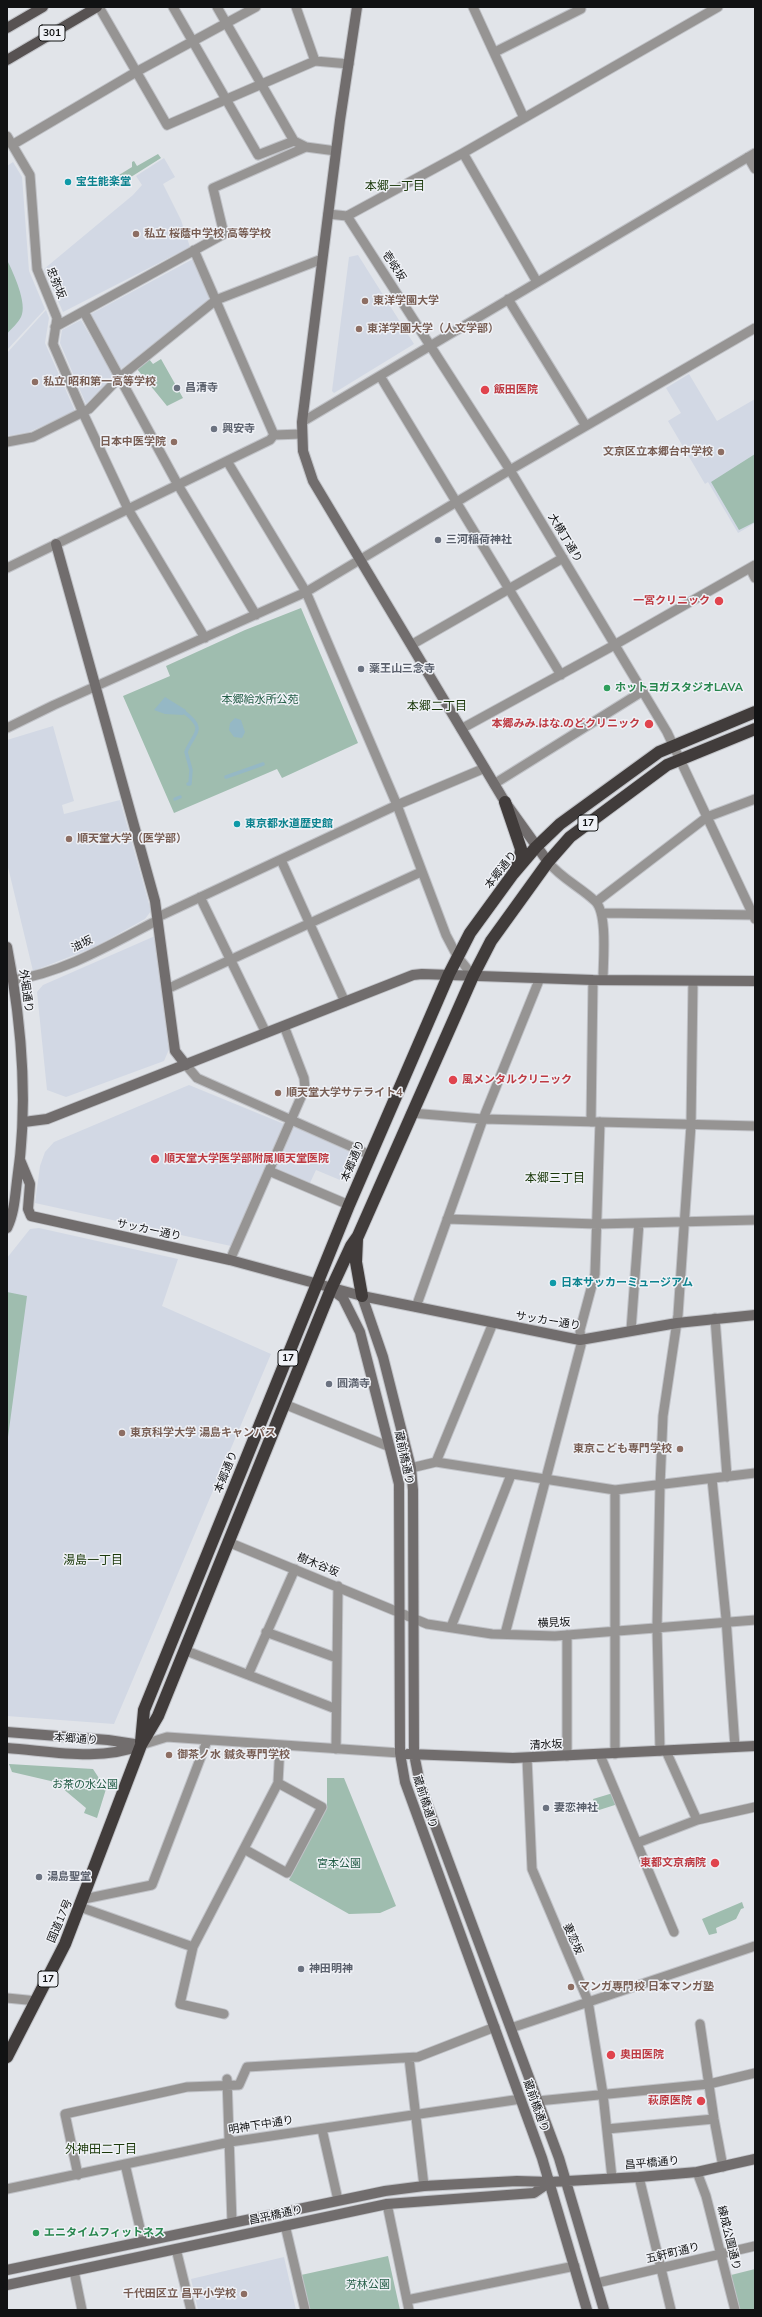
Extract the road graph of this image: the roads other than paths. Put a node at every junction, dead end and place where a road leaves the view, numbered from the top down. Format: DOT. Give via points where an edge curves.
graph roads {
  1 [pos="43,7"];
  2 [pos="98,7"];
  3 [pos="173,7"];
  4 [pos="217,7"];
  5 [pos="256,7"];
  6 [pos="296,7"];
  7 [pos="357,7"];
  8 [pos="473,7"];
  9 [pos="718,7"];
  10 [pos="581,9"];
  11 [pos="226,23"];
  12 [pos="7,28"];
  13 [pos="192,41"];
  14 [pos="495,52"];
  15 [pos="7,60"];
  16 [pos="315,61"];
  17 [pos="349,64"];
  18 [pos="136,72"];
  19 [pos="261,84"];
  20 [pos="226,99"];
  21 [pos="524,118"];
  22 [pos="7,136"];
  23 [pos="294,141"];
  24 [pos="12,145"];
  25 [pos="306,147"];
  26 [pos="336,151"];
  27 [pos="463,153"];
  28 [pos="751,155"];
  29 [pos="755,169"];
  30 [pos="328,214"];
  31 [pos="347,216"];
  32 [pos="194,250"];
  33 [pos="322,259"];
  34 [pos="538,282"];
  35 [pos="508,299"];
  36 [pos="216,300"];
  37 [pos="84,312"];
  38 [pos="56,327"];
  39 [pos="755,328"];
  40 [pos="431,345"];
  41 [pos="380,376"];
  42 [pos="119,378"];
  43 [pos="83,413"];
  44 [pos="302,422"];
  45 [pos="586,426"];
  46 [pos="301,434"];
  47 [pos="274,435"];
  48 [pos="7,442"];
  49 [pos="227,461"];
  50 [pos="510,470"];
  51 [pos="178,485"];
  52 [pos="458,502"];
  53 [pos="128,510"];
  54 [pos="56,544"];
  55 [pos="563,558"];
  56 [pos="361,560"];
  57 [pos="752,567"];
  58 [pos="7,568"];
  59 [pos="755,578"];
  60 [pos="510,589"];
  61 [pos="306,592"];
  62 [pos="256,615"];
  63 [pos="206,638"];
  64 [pos="412,645"];
  65 [pos="615,645"];
  66 [pos="561,675"];
  67 [pos="96,688"];
  68 [pos="642,691"];
  69 [pos="755,712"];
  70 [pos="7,728"];
  71 [pos="461,728"];
  72 [pos="755,729"];
  73 [pos="674,745"];
  74 [pos="680,759"];
  75 [pos="485,768"];
  76 [pos="494,784"];
  77 [pos="755,799"];
  78 [pos="505,802"];
  79 [pos="397,805"];
  80 [pos="707,817"];
  81 [pos="536,847"];
  82 [pos="281,860"];
  83 [pos="548,862"];
  84 [pos="422,872"];
  85 [pos="513,874"];
  86 [pos="200,897"];
  87 [pos="596,902"];
  88 [pos="602,913"];
  89 [pos="754,917"];
  90 [pos="158,918"];
  91 [pos="309,923"];
  92 [pos="7,947"];
  93 [pos="457,956"];
  94 [pos="230,959"];
  95 [pos="449,974"];
  96 [pos="473,976"];
  97 [pos="540,978"];
  98 [pos="13,980"];
  99 [pos="598,980"];
  100 [pos="693,981"];
  101 [pos="755,981"];
  102 [pos="167,989"];
  103 [pos="345,1002"];
  104 [pos="284,1026"];
  105 [pos="266,1033"];
  106 [pos="186,1065"];
  107 [pos="411,1113"];
  108 [pos="483,1119"];
  109 [pos="291,1121"];
  110 [pos="24,1122"];
  111 [pos="596,1122"];
  112 [pos="691,1125"];
  113 [pos="755,1126"];
  114 [pos="370,1155"];
  115 [pos="20,1160"];
  116 [pos="269,1171"];
  117 [pos="349,1205"];
  118 [pos="447,1220"];
  119 [pos="755,1220"];
  120 [pos="684,1222"];
  121 [pos="640,1223"];
  122 [pos="597,1224"];
  123 [pos="7,1228"];
  124 [pos="358,1236"];
  125 [pos="230,1260"];
  126 [pos="318,1285"];
  127 [pos="331,1289"];
  128 [pos="362,1296"];
  129 [pos="416,1307"];
  130 [pos="755,1315"];
  131 [pos="715,1318"];
  132 [pos="493,1323"];
  133 [pos="677,1323"];
  134 [pos="631,1330"];
  135 [pos="580,1340"];
  136 [pos="284,1404"];
  137 [pos="390,1447"];
  138 [pos="436,1462"];
  139 [pos="411,1468"];
  140 [pos="755,1473"];
  141 [pos="511,1475"];
  142 [pos="728,1477"];
  143 [pos="712,1479"];
  144 [pos="545,1480"];
  145 [pos="660,1486"];
  146 [pos="615,1490"];
  147 [pos="228,1542"];
  148 [pos="295,1569"];
  149 [pos="338,1586"];
  150 [pos="399,1612"];
  151 [pos="413,1618"];
  152 [pos="755,1620"];
  153 [pos="726,1622"];
  154 [pos="451,1627"];
  155 [pos="658,1628"];
  156 [pos="615,1630"];
  157 [pos="266,1632"];
  158 [pos="505,1634"];
  159 [pos="567,1635"];
  160 [pos="184,1650"];
  161 [pos="337,1658"];
  162 [pos="248,1675"];
  163 [pos="336,1708"];
  164 [pos="7,1732"];
  165 [pos="207,1741"];
  166 [pos="141,1745"];
  167 [pos="280,1745"];
  168 [pos="755,1746"];
  169 [pos="735,1747"];
  170 [pos="7,1748"];
  171 [pos="336,1749"];
  172 [pos="663,1751"];
  173 [pos="400,1753"];
  174 [pos="414,1754"];
  175 [pos="615,1754"];
  176 [pos="600,1755"];
  177 [pos="567,1756"];
  178 [pos="527,1758"];
  179 [pos="278,1783"];
  180 [pos="755,1807"];
  181 [pos="697,1820"];
  182 [pos="637,1843"];
  183 [pos="244,1849"];
  184 [pos="82,1903"];
  185 [pos="674,1932"];
  186 [pos="755,1946"];
  187 [pos="193,1947"];
  188 [pos="7,1998"];
  189 [pos="37,2001"];
  190 [pos="588,2001"];
  191 [pos="224,2014"];
  192 [pos="700,2024"];
  193 [pos="495,2027"];
  194 [pos="511,2028"];
  195 [pos="7,2056"];
  196 [pos="409,2058"];
  197 [pos="755,2074"];
  198 [pos="227,2082"];
  199 [pos="709,2084"];
  200 [pos="603,2094"];
  201 [pos="521,2099"];
  202 [pos="538,2100"];
  203 [pos="416,2116"];
  204 [pos="714,2118"];
  205 [pos="322,2129"];
  206 [pos="607,2129"];
  207 [pos="230,2142"];
  208 [pos="755,2159"];
  209 [pos="125,2164"];
  210 [pos="723,2167"];
  211 [pos="697,2172"];
  212 [pos="78,2175"];
  213 [pos="638,2177"];
  214 [pos="612,2178"];
  215 [pos="567,2181"];
  216 [pos="550,2182"];
  217 [pos="424,2186"];
  218 [pos="7,2189"];
  219 [pos="338,2200"];
  220 [pos="387,2204"];
  221 [pos="232,2223"];
  222 [pos="285,2225"];
  223 [pos="143,2241"];
  224 [pos="755,2246"];
  225 [pos="176,2249"];
  226 [pos="720,2254"];
  227 [pos="575,2266"];
  228 [pos="661,2268"];
  229 [pos="7,2270"];
  230 [pos="74,2271"];
  231 [pos="597,2283"];
  232 [pos="7,2285"];
  233 [pos="407,2300"];
  234 [pos="82,2310"];
  235 [pos="191,2310"];
  236 [pos="305,2310"];
  237 [pos="409,2310"];
  238 [pos="587,2310"];
  239 [pos="604,2310"];
  240 [pos="672,2310"];
  241 [pos="735,2310"];
  1 -- 12 [label="main road, 301"];
  2 -- 15 [label="main road, 301"];
  2 -- 18 [label="street"];
  3 -- 13 [label="street"];
  4 -- 11 [label="street"];
  5 -- 11 [label="street"];
  6 -- 16 [label="street"];
  7 -- 17 [label="street"];
  8 -- 14 [label="street"];
  9 -- 21 [label="street"];
  10 -- 14 [label="street"];
  11 -- 13 [label="street"];
  11 -- 19 [label="street"];
  13 -- 18 [label="street"];
  13 -- 20 [label="street"];
  14 -- 21 [label="street"];
  16 -- 17 [label="street"];
  16 -- 19 [label="street"];
  17 -- 26 [label="street"];
  18 -- 20 [label="street" via="167,125"];
  18 -- 24 [label="street"];
  19 -- 20 [label="street"];
  19 -- 23 [label="street"];
  20 -- 23 [label="street" via="258,154"];
  21 -- 27 [label="street"];
  22 -- 24 [label="street, 忠弥坂"];
  23 -- 25 [label="street"];
  24 -- 38 [label="street, 忠弥坂" via="30,175 36,269 57,318"];
  25 -- 26 [label="street"];
  25 -- 32 [label="street" via="213,188 224,234"];
  26 -- 30 [label="street"];
  27 -- 31 [label="street"];
  27 -- 34 [label="street"];
  28 -- 29 [label="street"];
  28 -- 34 [label="street"];
  30 -- 31 [label="street"];
  30 -- 33 [label="street"];
  31 -- 40 [label="street, 壱岐坂"];
  32 -- 36 [label="street"];
  32 -- 37 [label="street"];
  33 -- 36 [label="street"];
  33 -- 44 [label="street"];
  34 -- 35 [label="street"];
  35 -- 40 [label="street"];
  35 -- 45 [label="street"];
  36 -- 42 [label="street"];
  36 -- 47 [label="street"];
  37 -- 38 [label="street"];
  37 -- 42 [label="street"];
  38 -- 43 [label="street, 忠弥坂" via="53,344"];
  39 -- 45 [label="street"];
  40 -- 41 [label="street"];
  40 -- 50 [label="street, 大横丁通り"];
  41 -- 44 [label="street"];
  41 -- 52 [label="street"];
  42 -- 43 [label="street"];
  42 -- 51 [label="street"];
  43 -- 48 [label="street" via="33,437"];
  43 -- 53 [label="street, 忠弥坂"];
  44 -- 46 [label="street"];
  45 -- 50 [label="street"];
  46 -- 47 [label="street"];
  46 -- 56 [label="street" via="303,451 313,480"];
  47 -- 49 [label="street" via="270,440"];
  49 -- 51 [label="street"];
  49 -- 61 [label="street"];
  50 -- 52 [label="street"];
  50 -- 55 [label="street, 大横丁通り"];
  51 -- 53 [label="street"];
  51 -- 62 [label="street"];
  52 -- 56 [label="street"];
  52 -- 60 [label="street"];
  53 -- 54 [label="street"];
  53 -- 63 [label="street, 忠弥坂"];
  54 -- 58 [label="street"];
  54 -- 67 [label="street"];
  55 -- 60 [label="street"];
  55 -- 65 [label="street, 大横丁通り"];
  56 -- 61 [label="street"];
  56 -- 64 [label="street"];
  57 -- 59 [label="street"];
  57 -- 65 [label="street"];
  60 -- 64 [label="street"];
  60 -- 66 [label="street"];
  61 -- 62 [label="street"];
  61 -- 79 [label="street"];
  62 -- 63 [label="street"];
  63 -- 67 [label="street"];
  64 -- 71 [label="street"];
  65 -- 66 [label="street"];
  65 -- 68 [label="street, 大横丁通り"];
  66 -- 71 [label="street"];
  67 -- 70 [label="street" via="54,704"];
  67 -- 90 [label="street"];
  68 -- 73 [label="street, 大横丁通り"];
  68 -- 76 [label="street"];
  69 -- 73 [label="highway, 本郷通り / 17"];
  71 -- 75 [label="street"];
  72 -- 74 [label="highway, 17"];
  73 -- 74 [label="street, 大横丁通り"];
  73 -- 81 [label="highway, 本郷通り / 17" via="659,752 603,792 560,824"];
  74 -- 80 [label="street, 大横丁通り"];
  74 -- 83 [label="highway, 17" via="652,775 570,837"];
  75 -- 76 [label="street"];
  75 -- 79 [label="street, 油坂"];
  76 -- 78 [label="street"];
  77 -- 80 [label="street"];
  78 -- 81 [label="street"];
  78 -- 85 [label="highway" via="521,849"];
  79 -- 82 [label="street, 油坂"];
  79 -- 84 [label="street"];
  80 -- 87 [label="street"];
  80 -- 89 [label="street, 大横丁通り"];
  81 -- 83 [label="street"];
  81 -- 85 [label="highway, 本郷通り / 17"];
  82 -- 86 [label="street, 油坂"];
  82 -- 91 [label="street"];
  83 -- 87 [label="street" via="556,872"];
  83 -- 96 [label="highway, 17" via="491,941"];
  84 -- 91 [label="street"];
  84 -- 93 [label="street" via="446,935"];
  85 -- 93 [label="highway, 本郷通り / 17" via="470,933"];
  86 -- 90 [label="street, 油坂"];
  86 -- 94 [label="street"];
  87 -- 88 [label="street"];
  88 -- 89 [label="street"];
  88 -- 99 [label="street"];
  90 -- 98 [label="street, 油坂" via="71,963 31,978"];
  90 -- 102 [label="street"];
  91 -- 94 [label="street"];
  91 -- 103 [label="street"];
  92 -- 98 [label="street, 外堀通り"];
  93 -- 95 [label="highway, 本郷通り / 17"];
  93 -- 96 [label="street"];
  94 -- 102 [label="street"];
  94 -- 105 [label="street"];
  95 -- 96 [label="street"];
  95 -- 103 [label="street" via="413,975"];
  95 -- 114 [label="highway, 本郷通り / 17"];
  96 -- 97 [label="street"];
  96 -- 107 [label="highway, 17"];
  97 -- 99 [label="street"];
  97 -- 108 [label="street"];
  98 -- 110 [label="street, 外堀通り" via="24,1088"];
  99 -- 100 [label="street"];
  99 -- 111 [label="street"];
  100 -- 101 [label="street"];
  100 -- 112 [label="street"];
  102 -- 106 [label="street" via="175,1051"];
  103 -- 104 [label="street"];
  104 -- 105 [label="street"];
  104 -- 109 [label="street" via="306,1088"];
  105 -- 106 [label="street"];
  106 -- 109 [label="street" via="197,1078"];
  106 -- 110 [label="street" via="47,1119"];
  107 -- 108 [label="street"];
  107 -- 124 [label="highway, 17"];
  108 -- 111 [label="street"];
  108 -- 118 [label="street"];
  109 -- 114 [label="street"];
  109 -- 116 [label="street"];
  110 -- 115 [label="street, 外堀通り"];
  111 -- 112 [label="street"];
  111 -- 122 [label="street"];
  112 -- 113 [label="street"];
  112 -- 120 [label="street"];
  114 -- 117 [label="highway, 本郷通り / 17"];
  115 -- 123 [label="street, 外堀通り" via="12,1215"];
  115 -- 125 [label="street, サッカー通り" via="30,1184 28,1209 31,1216"];
  116 -- 117 [label="street"];
  116 -- 125 [label="street"];
  117 -- 126 [label="highway, 本郷通り / 17"];
  118 -- 122 [label="street"];
  118 -- 129 [label="street"];
  119 -- 120 [label="street"];
  120 -- 121 [label="street"];
  120 -- 133 [label="street"];
  121 -- 122 [label="street"];
  121 -- 134 [label="street"];
  122 -- 135 [label="street" via="595,1274 580,1330"];
  124 -- 127 [label="highway, 17"];
  124 -- 128 [label="highway" via="356,1262"];
  125 -- 126 [label="street, サッカー通り"];
  126 -- 127 [label="street, サッカー通り"];
  126 -- 166 [label="highway, 本郷通り / 17" via="144,1710"];
  127 -- 128 [label="street, サッカー通り"];
  127 -- 136 [label="highway, 17"];
  127 -- 137 [label="street, 蔵前橋通り" via="343,1298 356,1321"];
  128 -- 129 [label="street, サッカー通り"];
  128 -- 139 [label="street, 蔵前橋通り" via="383,1357"];
  129 -- 132 [label="street, サッカー通り"];
  130 -- 131 [label="street, サッカー通り"];
  131 -- 133 [label="street, サッカー通り"];
  131 -- 142 [label="street"];
  132 -- 135 [label="street, サッカー通り"];
  132 -- 138 [label="street"];
  133 -- 134 [label="street, サッカー通り"];
  133 -- 145 [label="street" via="663,1416"];
  134 -- 135 [label="street, サッカー通り"];
  135 -- 144 [label="street" via="581,1345"];
  136 -- 137 [label="street"];
  136 -- 147 [label="highway, 17"];
  137 -- 150 [label="street, 蔵前橋通り" via="398,1484"];
  138 -- 139 [label="street"];
  138 -- 141 [label="street"];
  139 -- 151 [label="street, 蔵前橋通り"];
  140 -- 142 [label="street"];
  141 -- 144 [label="street"];
  141 -- 154 [label="street"];
  142 -- 143 [label="street"];
  143 -- 145 [label="street"];
  143 -- 153 [label="street"];
  144 -- 146 [label="street"];
  144 -- 158 [label="street"];
  145 -- 146 [label="street"];
  145 -- 155 [label="street"];
  146 -- 156 [label="street"];
  147 -- 148 [label="street, 樹木谷坂"];
  147 -- 160 [label="highway, 17"];
  148 -- 149 [label="street, 樹木谷坂"];
  148 -- 157 [label="street" via="278,1611"];
  149 -- 150 [label="street, 樹木谷坂"];
  149 -- 161 [label="street"];
  150 -- 151 [label="street, 樹木谷坂"];
  150 -- 173 [label="street, 蔵前橋通り"];
  151 -- 154 [label="street, 横見坂" via="427,1624"];
  151 -- 174 [label="street, 蔵前橋通り"];
  152 -- 153 [label="street, 横見坂"];
  153 -- 155 [label="street, 横見坂"];
  153 -- 169 [label="street"];
  154 -- 158 [label="street, 横見坂"];
  155 -- 156 [label="street, 横見坂"];
  155 -- 172 [label="street"];
  156 -- 159 [label="street, 横見坂"];
  156 -- 175 [label="street"];
  157 -- 161 [label="street"];
  157 -- 162 [label="street"];
  158 -- 159 [label="street, 横見坂"];
  159 -- 177 [label="street"];
  160 -- 162 [label="street"];
  160 -- 166 [label="highway, 17" via="158,1716"];
  161 -- 163 [label="street"];
  162 -- 163 [label="street"];
  163 -- 171 [label="street"];
  164 -- 166 [label="street, 本郷通り"];
  165 -- 166 [label="street" via="166,1737"];
  165 -- 167 [label="street"];
  165 -- 184 [label="street" via="152,1885"];
  166 -- 170 [label="street, 本郷通り" via="105,1755"];
  166 -- 184 [label="highway, 国道17号 / 17"];
  167 -- 171 [label="street"];
  167 -- 179 [label="street"];
  168 -- 169 [label="street, 清水坂"];
  169 -- 172 [label="street, 清水坂"];
  171 -- 173 [label="street"];
  172 -- 175 [label="street, 清水坂"];
  172 -- 181 [label="street"];
  173 -- 174 [label="street, 清水坂"];
  173 -- 193 [label="street, 蔵前橋通り" via="405,1782 416,1815"];
  174 -- 178 [label="street, 清水坂"];
  174 -- 194 [label="street, 蔵前橋通り" via="422,1791"];
  175 -- 176 [label="street, 清水坂"];
  176 -- 177 [label="street, 清水坂"];
  176 -- 182 [label="street"];
  177 -- 178 [label="street, 清水坂"];
  178 -- 190 [label="street, 妻恋坂" via="532,1869"];
  179 -- 183 [label="street"];
  179 -- 183 [label="street" via="322,1807 287,1873"];
  180 -- 181 [label="street"];
  181 -- 182 [label="street"];
  182 -- 185 [label="street"];
  183 -- 187 [label="street"];
  184 -- 187 [label="street"];
  184 -- 189 [label="highway, 国道17号 / 17"];
  186 -- 190 [label="street"];
  187 -- 191 [label="street" via="180,2004"];
  188 -- 189 [label="street"];
  189 -- 195 [label="highway, 国道17号 / 17"];
  190 -- 194 [label="street"];
  190 -- 200 [label="street, 妻恋坂"];
  192 -- 199 [label="street"];
  193 -- 196 [label="street" via="418,2057"];
  193 -- 201 [label="street, 蔵前橋通り"];
  194 -- 202 [label="street, 蔵前橋通り"];
  196 -- 198 [label="street" via="247,2067 239,2085"];
  196 -- 203 [label="street"];
  197 -- 199 [label="street"];
  198 -- 207 [label="street"];
  198 -- 212 [label="street" via="187,2087 65,2114"];
  199 -- 200 [label="street"];
  199 -- 204 [label="street"];
  200 -- 202 [label="street"];
  200 -- 206 [label="street, 妻恋坂"];
  201 -- 203 [label="street, 明神下中通り"];
  201 -- 216 [label="street, 蔵前橋通り"];
  202 -- 215 [label="street, 蔵前橋通り"];
  203 -- 205 [label="street, 明神下中通り"];
  203 -- 217 [label="street"];
  204 -- 206 [label="street"];
  204 -- 210 [label="street"];
  205 -- 207 [label="street, 明神下中通り"];
  205 -- 219 [label="street"];
  206 -- 214 [label="street, 妻恋坂"];
  207 -- 209 [label="street, 明神下中通り"];
  207 -- 221 [label="street"];
  208 -- 210 [label="street, 昌平橋通り"];
  209 -- 212 [label="street, 明神下中通り"];
  209 -- 223 [label="street"];
  210 -- 211 [label="street, 昌平橋通り"];
  211 -- 213 [label="street, 昌平橋通り"];
  211 -- 226 [label="street, 練成公園通り" via="706,2196"];
  212 -- 218 [label="street, 明神下中通り"];
  213 -- 214 [label="street, 昌平橋通り"];
  213 -- 228 [label="street"];
  214 -- 215 [label="street, 昌平橋通り"];
  215 -- 216 [label="street, 昌平橋通り"];
  215 -- 231 [label="street, 蔵前橋通り"];
  216 -- 217 [label="street, 昌平橋通り"];
  216 -- 220 [label="street, 昌平橋通り" via="534,2193"];
  216 -- 227 [label="street, 蔵前橋通り"];
  217 -- 219 [label="street, 昌平橋通り"];
  219 -- 221 [label="street, 昌平橋通り"];
  220 -- 222 [label="street, 昌平橋通り"];
  220 -- 233 [label="street"];
  221 -- 223 [label="street, 昌平橋通り"];
  222 -- 225 [label="street, 昌平橋通り"];
  222 -- 236 [label="street"];
  223 -- 229 [label="street, 昌平橋通り"];
  224 -- 226 [label="street, 五軒町通り"];
  225 -- 230 [label="street, 昌平橋通り"];
  225 -- 235 [label="street"];
  226 -- 228 [label="street, 五軒町通り"];
  226 -- 241 [label="street, 練成公園通り"];
  227 -- 233 [label="street"];
  227 -- 238 [label="street, 蔵前橋通り"];
  228 -- 231 [label="street, 五軒町通り"];
  228 -- 240 [label="street"];
  230 -- 232 [label="street, 昌平橋通り"];
  230 -- 234 [label="street"];
  231 -- 239 [label="street, 蔵前橋通り"];
  233 -- 237 [label="street"];
}
